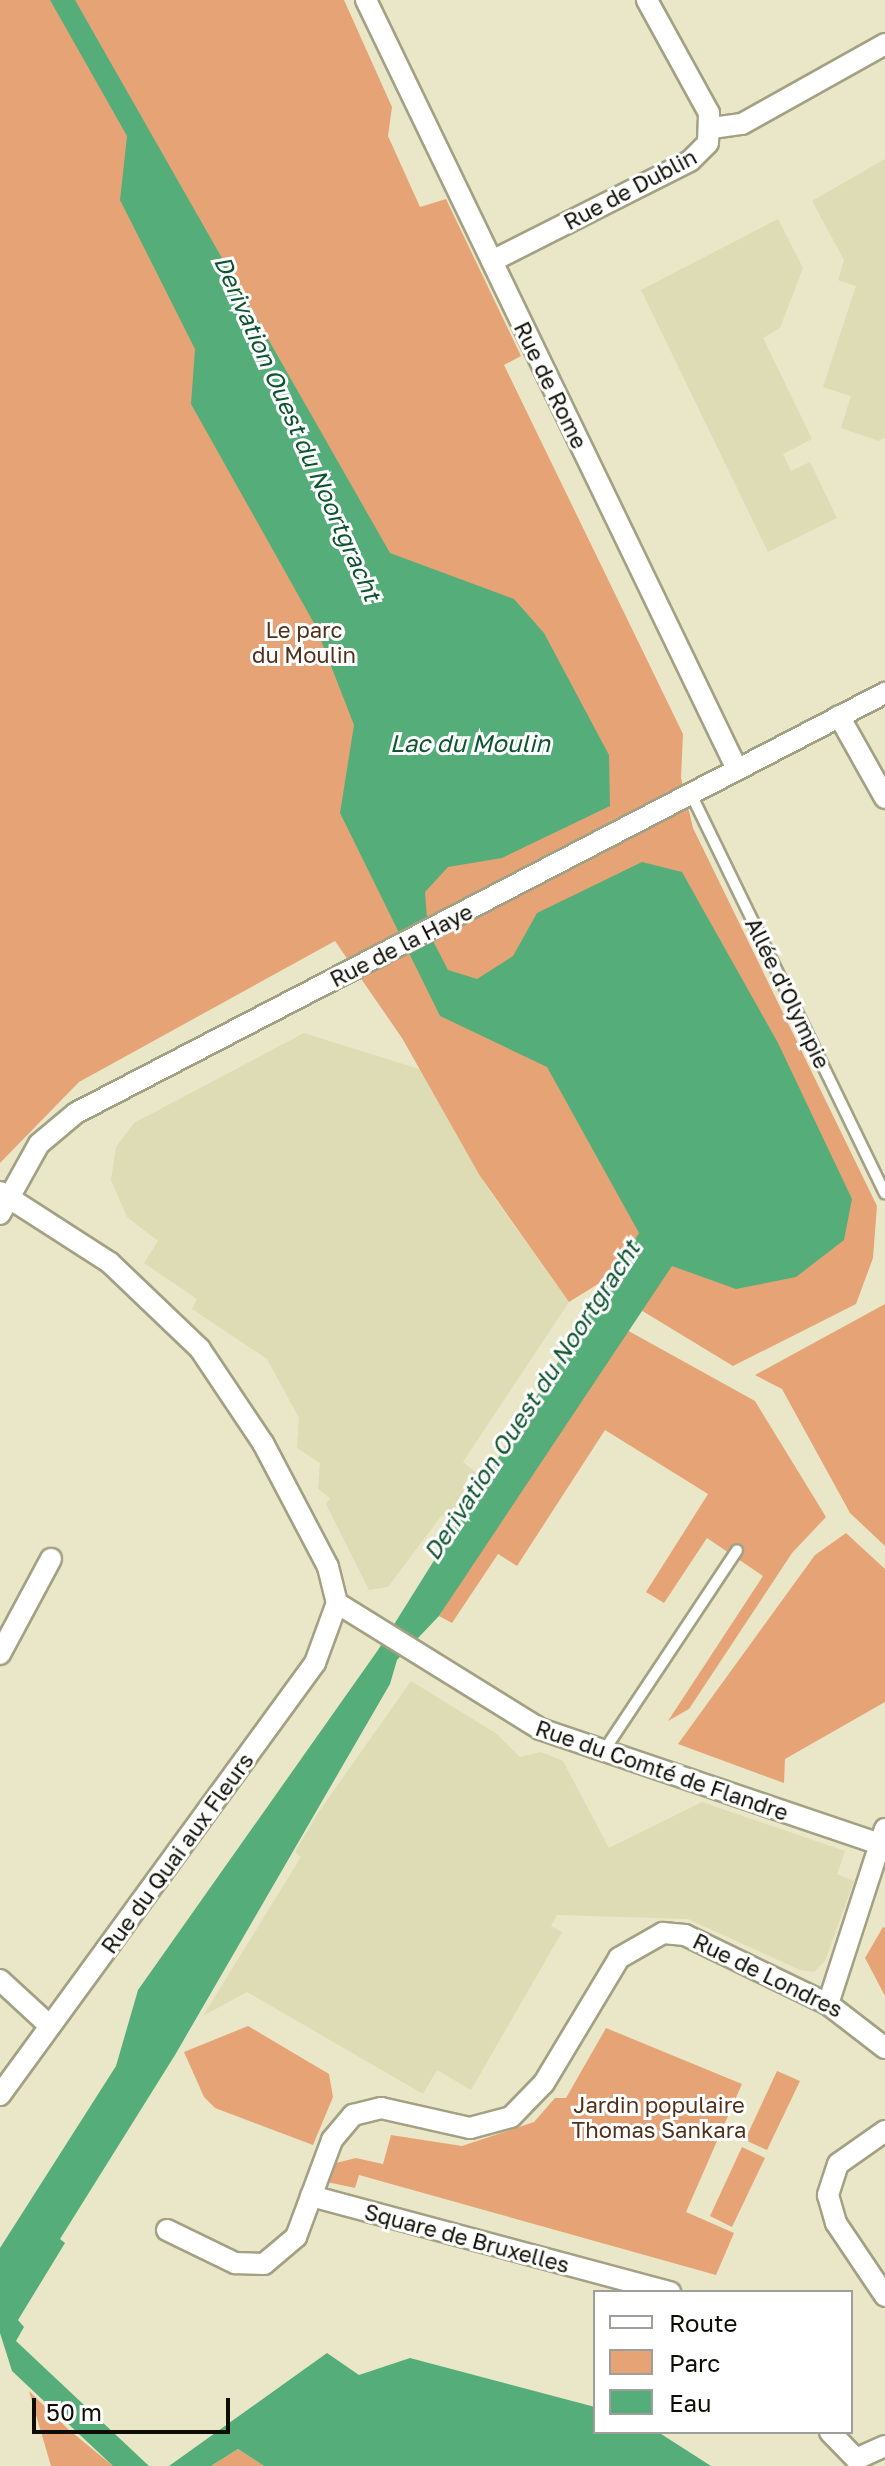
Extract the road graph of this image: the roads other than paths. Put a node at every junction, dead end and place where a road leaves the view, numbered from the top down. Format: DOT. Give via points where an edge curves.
graph roads {
  1 [pos="366,0"];
  2 [pos="647,0"];
  3 [pos="885,44"];
  4 [pos="712,128"];
  5 [pos="492,261"];
  6 [pos="885,693"];
  7 [pos="839,716"];
  8 [pos="737,769"];
  9 [pos="691,794"];
  10 [pos="885,798"];
  11 [pos="885,1193"];
  12 [pos="3,1201"];
  13 [pos="737,1550"];
  14 [pos="51,1559"];
  15 [pos="337,1603"];
  16 [pos="0,1654"];
  17 [pos="603,1752"];
  18 [pos="883,1840"];
  19 [pos="0,1980"];
  20 [pos="828,2004"];
  21 [pos="50,2026"];
  22 [pos="885,2048"];
  23 [pos="0,2095"];
  24 [pos="885,2131"];
  25 [pos="311,2196"];
  26 [pos="167,2230"];
  27 [pos="663,2290"];
  28 [pos="885,2296"];
  29 [pos="832,2434"];
  30 [pos="885,2446"];
  1 -- 5 [label="street, Rue de Rome"];
  2 -- 4 [label="street, Rue de Dublin"];
  3 -- 4 [label="street" via="742,124"];
  4 -- 5 [label="street, Rue de Dublin" via="690,161"];
  5 -- 8 [label="street, Rue de Rome"];
  6 -- 7 [label="street, Rue de la Haye"];
  7 -- 8 [label="street, Rue de la Haye"];
  7 -- 10 [label="street"];
  8 -- 9 [label="street, Rue de la Haye"];
  9 -- 11 [label="lane, Allée d'Olympie"];
  9 -- 12 [label="street, Rue de la Haye" via="57,1125"];
  12 -- 15 [label="street" via="110,1263 200,1349 263,1443 328,1567"];
  13 -- 17 [label="lane"];
  14 -- 16 [label="street"];
  15 -- 17 [label="street, Rue du Comté de Flandre" via="525,1722"];
  15 -- 21 [label="street, Rue du Quai aux Fleurs" via="315,1663"];
  17 -- 18 [label="street, Rue du Comté de Flandre"];
  18 -- 20 [label="street"];
  19 -- 21 [label="street"];
  20 -- 22 [label="street, Rue de Londres"];
  20 -- 25 [label="street, Rue de Londres" via="685,1935 663,1933 619,1958 544,2083 511,2117 470,2128 381,2108 353,2115 332,2140"];
  21 -- 23 [label="street, Rue du Quai aux Fleurs"];
  24 -- 28 [label="street" via="838,2164 828,2195 836,2223"];
  25 -- 26 [label="street" via="290,2245 255,2266"];
  25 -- 27 [label="street, Square de Bruxelles"];
  29 -- 30 [label="street" via="856,2459"];
}
